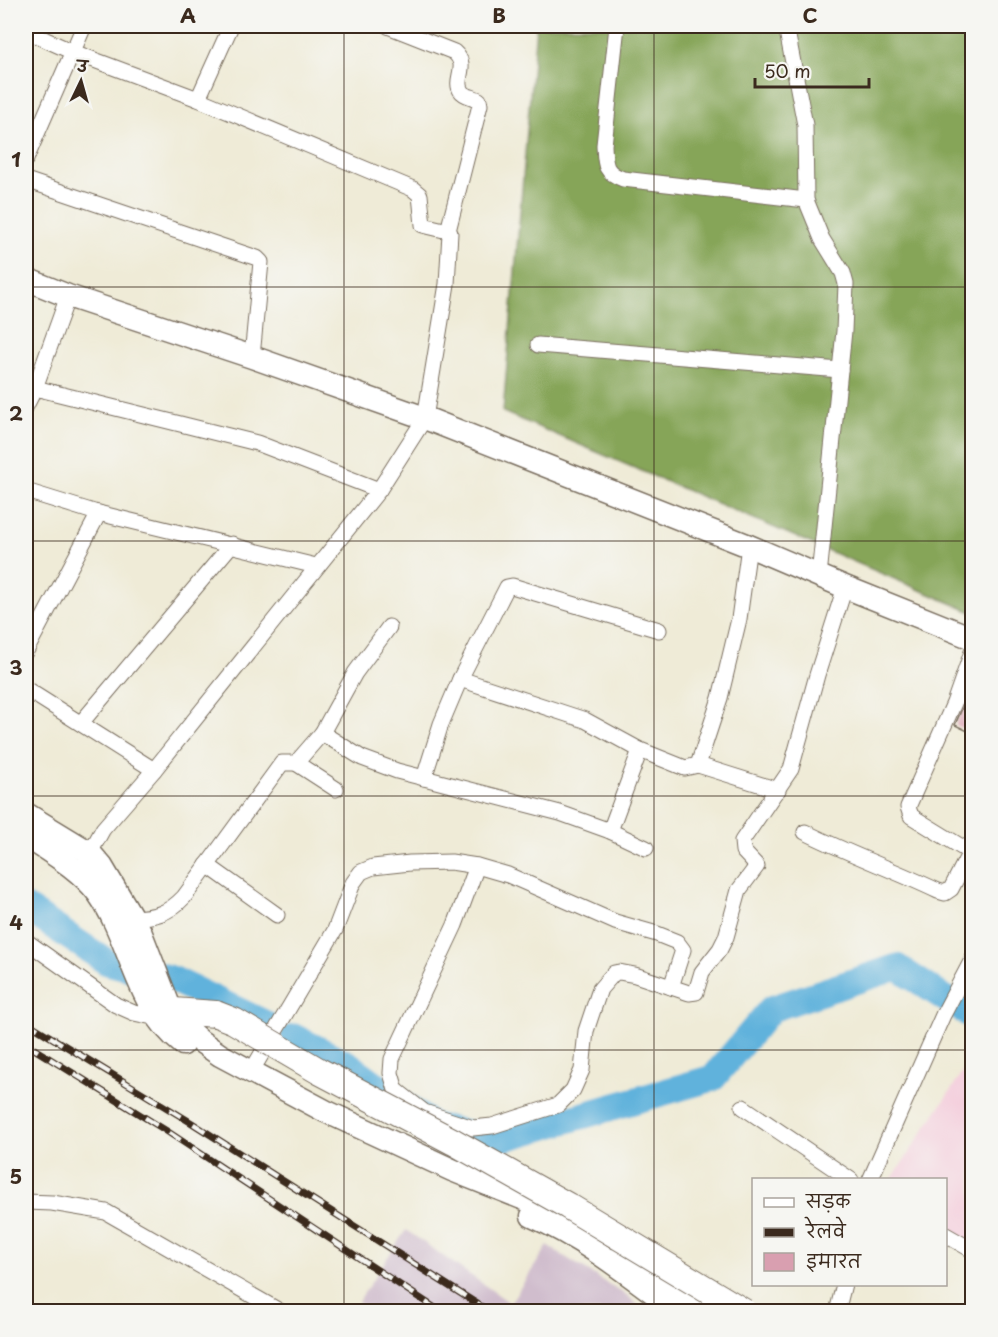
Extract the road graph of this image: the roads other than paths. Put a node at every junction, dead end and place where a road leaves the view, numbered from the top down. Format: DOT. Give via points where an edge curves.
graph roads {
  1 [pos="84,26"];
  2 [pos="231,26"];
  3 [pos="388,26"];
  4 [pos="617,26"];
  5 [pos="786,26"];
  6 [pos="26,31"];
  7 [pos="73,52"];
  8 [pos="198,99"];
  9 [pos="26,159"];
  10 [pos="26,180"];
  11 [pos="806,200"];
  12 [pos="448,231"];
  13 [pos="26,279"];
  14 [pos="68,296"];
  15 [pos="538,345"];
  16 [pos="252,357"];
  17 [pos="840,370"];
  18 [pos="35,388"];
  19 [pos="26,406"];
  20 [pos="425,418"];
  21 [pos="379,490"];
  22 [pos="26,491"];
  23 [pos="99,513"];
  24 [pos="232,544"];
  25 [pos="749,546"];
  26 [pos="316,566"];
  27 [pos="819,576"];
  28 [pos="845,587"];
  29 [pos="389,627"];
  30 [pos="659,630"];
  31 [pos="972,638"];
  32 [pos="26,651"];
  33 [pos="972,652"];
  34 [pos="460,679"];
  35 [pos="26,689"];
  36 [pos="81,723"];
  37 [pos="322,733"];
  38 [pos="640,750"];
  39 [pos="296,763"];
  40 [pos="698,765"];
  41 [pos="154,770"];
  42 [pos="424,778"];
  43 [pos="336,789"];
  44 [pos="778,790"];
  45 [pos="26,814"];
  46 [pos="610,831"];
  47 [pos="805,832"];
  48 [pos="26,836"];
  49 [pos="646,848"];
  50 [pos="90,853"];
  51 [pos="207,865"];
  52 [pos="477,866"];
  53 [pos="78,873"];
  54 [pos="277,915"];
  55 [pos="131,928"];
  56 [pos="26,941"];
  57 [pos="972,960"];
  58 [pos="671,987"];
  59 [pos="166,1012"];
  60 [pos="251,1072"];
  61 [pos="742,1107"];
  62 [pos="849,1178"];
  63 [pos="870,1178"];
  64 [pos="26,1202"];
  65 [pos="947,1236"];
  66 [pos="972,1250"];
  67 [pos="843,1286"];
  68 [pos="281,1311"];
  69 [pos="679,1311"];
  70 [pos="708,1311"];
  71 [pos="744,1311"];
  72 [pos="837,1311"];
  1 -- 7 [label="street"];
  2 -- 8 [label="street"];
  3 -- 12 [label="street" via="454,52 462,64 461,92 479,100"];
  4 -- 11 [label="street" via="604,145 605,164 611,174 623,179"];
  5 -- 11 [label="street" via="805,125"];
  6 -- 7 [label="street"];
  7 -- 8 [label="street"];
  7 -- 9 [label="street"];
  8 -- 12 [label="street" via="417,191 423,225"];
  10 -- 16 [label="street" via="257,258 261,262"];
  11 -- 17 [label="street" via="846,284"];
  12 -- 20 [label="street" via="447,284"];
  13 -- 14 [label="street"];
  14 -- 16 [label="street"];
  14 -- 18 [label="street"];
  15 -- 17 [label="street"];
  16 -- 20 [label="street"];
  17 -- 27 [label="street"];
  18 -- 19 [label="street"];
  18 -- 21 [label="street" via="257,443"];
  20 -- 21 [label="street"];
  20 -- 25 [label="street"];
  21 -- 26 [label="street"];
  22 -- 23 [label="street"];
  23 -- 24 [label="street"];
  23 -- 32 [label="street"];
  24 -- 26 [label="street"];
  24 -- 36 [label="street"];
  25 -- 27 [label="street"];
  25 -- 40 [label="street" via="739,619 720,698"];
  26 -- 41 [label="street"];
  27 -- 28 [label="street"];
  28 -- 31 [label="street"];
  28 -- 44 [label="street" via="791,769"];
  29 -- 37 [label="street" via="355,673"];
  30 -- 34 [label="street" via="507,587"];
  33 -- 47 [label="street" via="908,807 911,816 968,851 951,889 945,893 938,891"];
  34 -- 38 [label="street" via="585,720"];
  34 -- 42 [label="street"];
  35 -- 36 [label="street"];
  36 -- 41 [label="street"];
  37 -- 39 [label="street"];
  37 -- 42 [label="street" via="362,758"];
  38 -- 40 [label="street" via="685,768"];
  38 -- 46 [label="street"];
  39 -- 43 [label="street"];
  39 -- 51 [label="street" via="282,763"];
  40 -- 44 [label="street"];
  41 -- 50 [label="street" via="103,829"];
  42 -- 46 [label="street" via="560,813"];
  44 -- 58 [label="street" via="742,841 743,851 757,866 739,890 720,949 702,972 696,992"];
  45 -- 50 [label="street"];
  46 -- 49 [label="street"];
  48 -- 53 [label="street"];
  50 -- 53 [label="street"];
  50 -- 55 [label="street" via="102,867"];
  51 -- 54 [label="street"];
  51 -- 55 [label="street" via="175,906"];
  52 -- 58 [label="street" via="508,875 615,922 677,942 683,950"];
  52 -- 58 [label="street" via="455,925 392,1059 396,1090 424,1112 472,1128 492,1126 558,1105 573,1090 582,1070 586,1031 600,989 608,978 619,972"];
  52 -- 60 [label="street" via="451,861 410,862 362,872 353,883 330,940"];
  53 -- 55 [label="street"];
  55 -- 59 [label="street"];
  56 -- 59 [label="street" via="116,1005 134,1013"];
  57 -- 63 [label="street" via="943,1015"];
  59 -- 60 [label="street" via="200,1041"];
  59 -- 69 [label="street" via="171,1034 231,1077 350,1138 554,1225"];
  59 -- 71 [label="main road, bridge" via="216,1014 234,1021 568,1206"];
  60 -- 70 [label="street" via="452,1170 560,1212"];
  61 -- 62 [label="street"];
  64 -- 68 [label="street" via="105,1212"];
  65 -- 66 [label="street"];
  67 -- 72 [label="street"];
}
